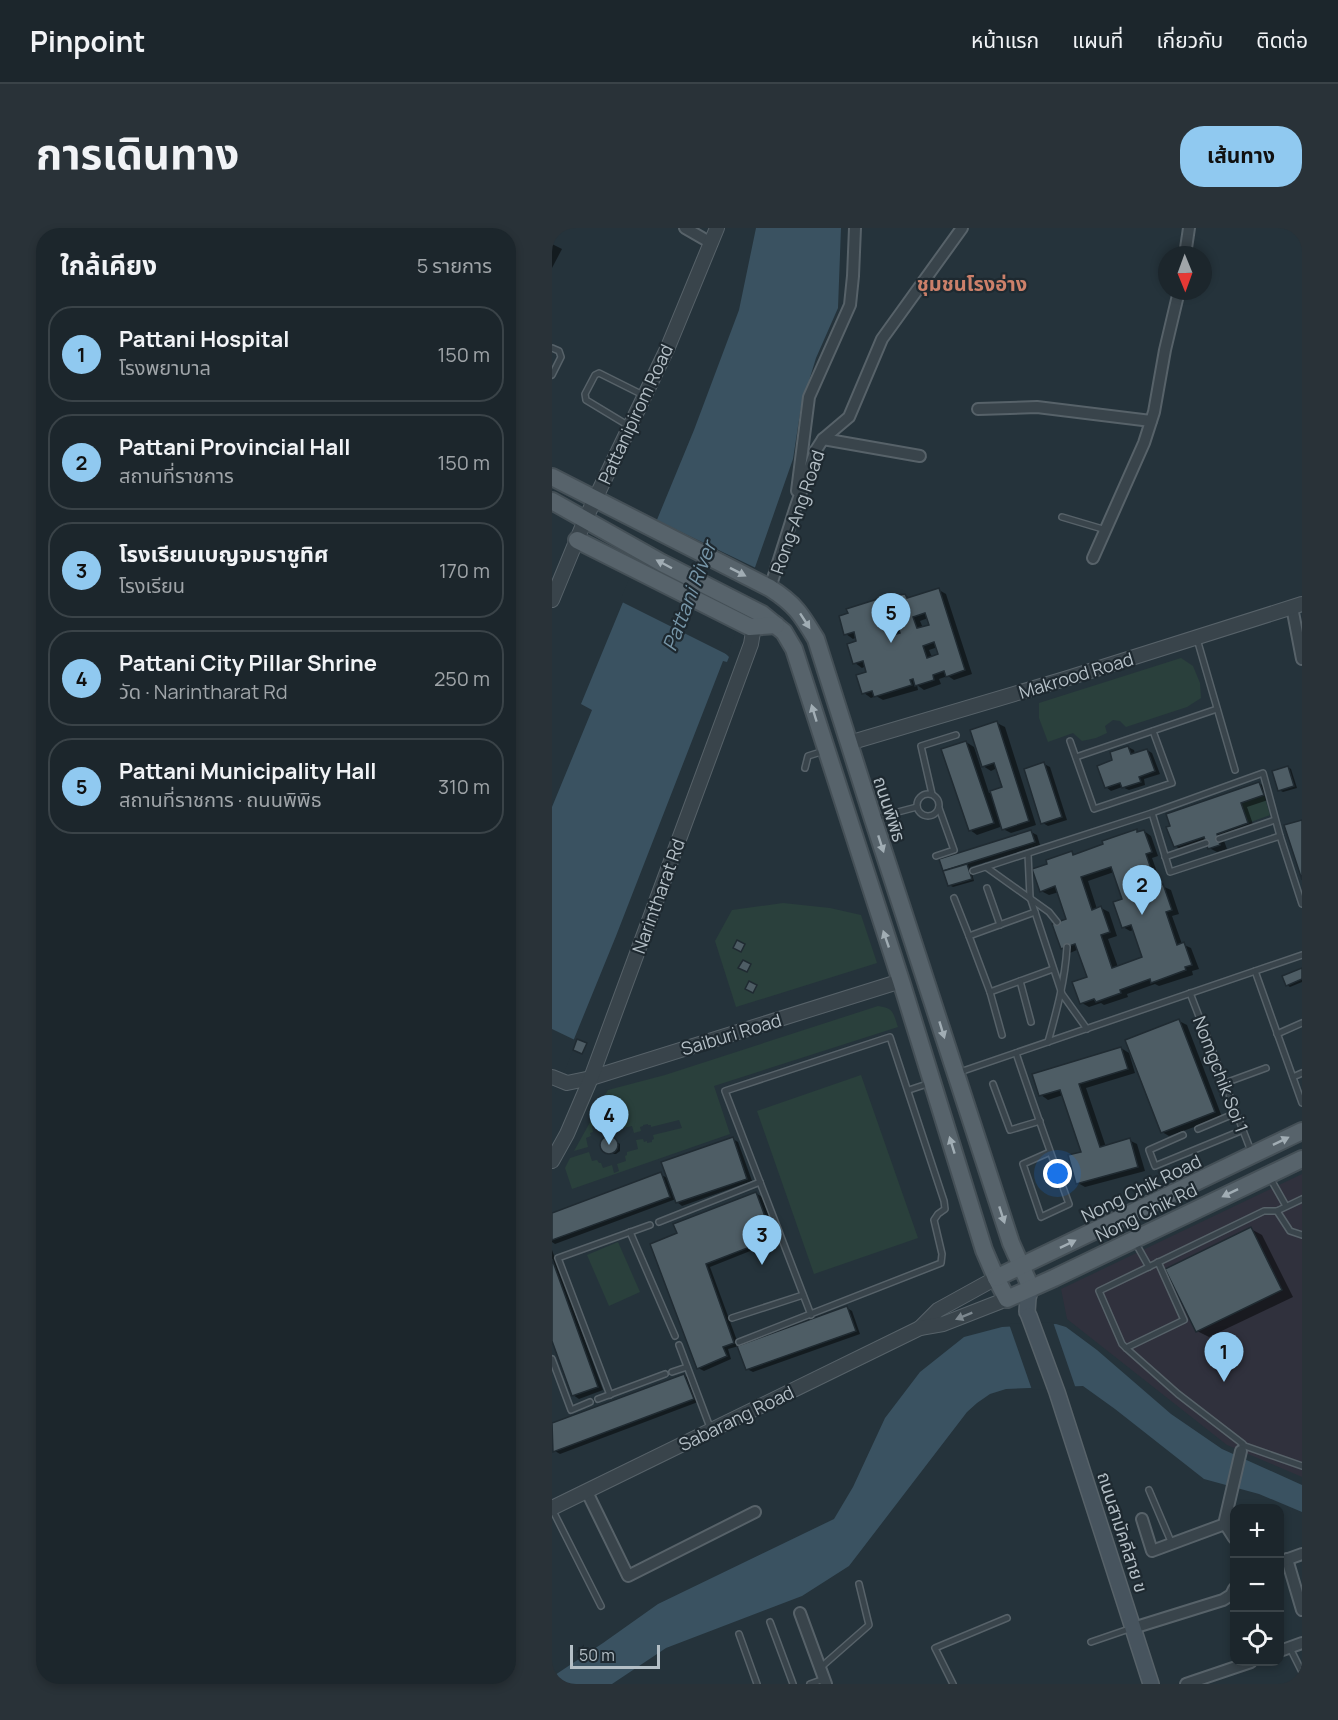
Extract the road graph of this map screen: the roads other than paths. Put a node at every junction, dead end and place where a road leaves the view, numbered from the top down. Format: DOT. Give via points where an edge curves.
graph roads {
  1 [pos="685,228"];
  2 [pos="717,228"];
  3 [pos="855,228"];
  4 [pos="962,228"];
  5 [pos="1189,228"];
  6 [pos="711,243"];
  7 [pos="1186,246"];
  8 [pos="1177,300"];
  9 [pos="552,348"];
  10 [pos="552,375"];
  11 [pos="644,396"];
  12 [pos="978,409"];
  13 [pos="1151,421"];
  14 [pos="629,426"];
  15 [pos="824,439"];
  16 [pos="920,456"];
  17 [pos="552,477"];
  18 [pos="552,501"];
  19 [pos="603,503"];
  20 [pos="796,506"];
  21 [pos="1062,517"];
  22 [pos="585,520"];
  23 [pos="1106,530"];
  24 [pos="577,540"];
  25 [pos="1093,558"];
  26 [pos="766,586"];
  27 [pos="552,600"];
  28 [pos="1297,605"];
  29 [pos="753,621"];
  30 [pos="1196,638"];
  31 [pos="1302,659"];
  32 [pos="1217,709"];
  33 [pos="1153,730"];
  34 [pos="956,735"];
  35 [pos="1070,741"];
  36 [pos="849,743"];
  37 [pos="825,750"];
  38 [pos="1076,757"];
  39 [pos="805,768"];
  40 [pos="1235,770"];
  41 [pos="932,794"];
  42 [pos="917,807"];
  43 [pos="939,808"];
  44 [pos="1152,813"];
  45 [pos="873,819"];
  46 [pos="1275,820"];
  47 [pos="850,826"];
  48 [pos="1280,837"];
  49 [pos="1219,839"];
  50 [pos="1206,843"];
  51 [pos="1028,854"];
  52 [pos="936,856"];
  53 [pos="1165,857"];
  54 [pos="986,867"];
  55 [pos="973,871"];
  56 [pos="987,888"];
  57 [pos="898,896"];
  58 [pos="1030,897"];
  59 [pos="954,898"];
  60 [pos="875,904"];
  61 [pos="1302,904"];
  62 [pos="1035,912"];
  63 [pos="1057,922"];
  64 [pos="1000,925"];
  65 [pos="969,936"];
  66 [pos="1066,947"];
  67 [pos="1302,955"];
  68 [pos="1053,969"];
  69 [pos="1255,971"];
  70 [pos="1020,981"];
  71 [pos="928,986"];
  72 [pos="903,987"];
  73 [pos="990,992"];
  74 [pos="1190,993"];
  75 [pos="1062,994"];
  76 [pos="1031,1022"];
  77 [pos="1302,1023"];
  78 [pos="1087,1029"];
  79 [pos="1277,1034"];
  80 [pos="1002,1035"];
  81 [pos="1048,1042"];
  82 [pos="1016,1053"];
  83 [pos="1266,1068"];
  84 [pos="1302,1073"];
  85 [pos="956,1074"];
  86 [pos="1293,1077"];
  87 [pos="591,1078"];
  88 [pos="556,1079"];
  89 [pos="932,1082"];
  90 [pos="1225,1083"];
  91 [pos="993,1084"];
  92 [pos="909,1090"];
  93 [pos="1302,1103"];
  94 [pos="1236,1113"];
  95 [pos="1040,1121"];
  96 [pos="1198,1129"];
  97 [pos="1243,1131"];
  98 [pos="1302,1131"];
  99 [pos="1183,1135"];
  100 [pos="1050,1152"];
  101 [pos="1252,1156"];
  102 [pos="1302,1159"];
  103 [pos="552,1161"];
  104 [pos="1268,1175"];
  105 [pos="760,1182"];
  106 [pos="1302,1199"];
  107 [pos="1286,1206"];
  108 [pos="1277,1211"];
  109 [pos="659,1222"];
  110 [pos="650,1225"];
  111 [pos="630,1232"];
  112 [pos="1302,1234"];
  113 [pos="1134,1239"];
  114 [pos="1158,1262"];
  115 [pos="1021,1267"];
  116 [pos="1149,1267"];
  117 [pos="996,1278"];
  118 [pos="1031,1288"];
  119 [pos="803,1295"];
  120 [pos="1006,1299"];
  121 [pos="1028,1314"];
  122 [pos="811,1315"];
  123 [pos="732,1318"];
  124 [pos="920,1328"];
  125 [pos="675,1336"];
  126 [pos="739,1342"];
  127 [pos="679,1345"];
  128 [pos="1126,1348"];
  129 [pos="552,1359"];
  130 [pos="687,1367"];
  131 [pos="672,1372"];
  132 [pos="664,1374"];
  133 [pos="610,1395"];
  134 [pos="598,1399"];
  135 [pos="590,1402"];
  136 [pos="711,1430"];
  137 [pos="1242,1448"];
  138 [pos="1302,1466"];
  139 [pos="1149,1490"];
  140 [pos="587,1492"];
  141 [pos="552,1509"];
  142 [pos="754,1512"];
  143 [pos="1142,1519"];
  144 [pos="1225,1524"];
  145 [pos="1230,1532"];
  146 [pos="1172,1544"];
  147 [pos="1302,1554"];
  148 [pos="1284,1561"];
  149 [pos="1284,1563"];
  150 [pos="859,1584"];
  151 [pos="1300,1594"];
  152 [pos="1230,1596"];
  153 [pos="601,1606"];
  154 [pos="1302,1610"];
  155 [pos="800,1613"];
  156 [pos="1007,1618"];
  157 [pos="770,1622"];
  158 [pos="1133,1628"];
  159 [pos="739,1634"];
  160 [pos="1091,1642"];
  161 [pos="1302,1643"];
  162 [pos="1285,1650"];
  163 [pos="1239,1666"];
  164 [pos="820,1668"];
  165 [pos="1302,1672"];
  166 [pos="825,1681"];
  167 [pos="757,1684"];
  168 [pos="793,1684"];
  169 [pos="810,1684"];
  170 [pos="952,1684"];
  171 [pos="1151,1684"];
  172 [pos="1186,1684"];
  1 -- 6 [label="street"];
  2 -- 6 [label="street, Pattanipirom Road"];
  3 -- 20 [label="street" via="850,305 809,397"];
  4 -- 15 [label="street, Rong-Ang Road" via="882,339 853,412"];
  5 -- 7 [label="street"];
  6 -- 11 [label="street, Pattanipirom Road"];
  8 -- 13 [label="street"];
  9 -- 10 [label="lane" via="561,357"];
  11 -- 14 [label="street, Pattanipirom Road"];
  11 -- 14 [label="lane" via="599,372 585,394 586,400"];
  12 -- 13 [label="street" via="1037,407"];
  13 -- 23 [label="street"];
  14 -- 19 [label="street, Pattanipirom Road"];
  15 -- 16 [label="street"];
  15 -- 20 [label="street, Rong-Ang Road" via="816,450"];
  17 -- 19 [label="main road, ถนนพิพิธ"];
  18 -- 22 [label="main road"];
  19 -- 22 [label="street, Pattanipirom Road"];
  19 -- 26 [label="main road, ถนนพิพิธ, one-way"];
  20 -- 26 [label="street, Rong-Ang Road"];
  21 -- 23 [label="lane"];
  22 -- 24 [label="street, Pattanipirom Road"];
  29 -- 22 [label="main road, one-way"];
  23 -- 25 [label="street"];
  24 -- 27 [label="street, Pattanipirom Road"];
  24 -- 29 [label="main road"];
  26 -- 36 [label="main road, ถนนพิพิธ, one-way" via="788,599 816,639"];
  28 -- 30 [label="street, Makrood Road"];
  28 -- 31 [label="street"];
  37 -- 29 [label="main road, one-way" via="794,649 784,632 762,614"];
  29 -- 87 [label="street, Narintharat Rd" via="751,644"];
  30 -- 32 [label="lane"];
  30 -- 36 [label="street, Makrood Road"];
  32 -- 33 [label="lane"];
  32 -- 40 [label="lane"];
  33 -- 38 [label="lane"];
  33 -- 38 [label="lane" via="1172,783 1094,809"];
  34 -- 41 [label="lane" via="921,746"];
  35 -- 38 [label="lane"];
  36 -- 37 [label="main road"];
  36 -- 45 [label="main road, ถนนพิพิธ"];
  37 -- 39 [label="lane" via="808,756"];
  37 -- 47 [label="main road"];
  41 -- 42 [label="lane" via="921,796"];
  41 -- 43 [label="lane"];
  42 -- 43 [label="lane" via="925,815 936,813"];
  42 -- 45 [label="lane"];
  43 -- 52 [label="lane" via="954,850"];
  44 -- 46 [label="lane" via="1263,773"];
  44 -- 51 [label="lane"];
  44 -- 53 [label="lane"];
  45 -- 47 [label="main road"];
  45 -- 57 [label="main road, ถนนพิพิธ, one-way"];
  46 -- 48 [label="lane"];
  46 -- 49 [label="lane"];
  47 -- 60 [label="main road"];
  48 -- 53 [label="lane" via="1170,872"];
  48 -- 61 [label="lane"];
  50 -- 53 [label="lane"];
  51 -- 54 [label="lane"];
  51 -- 58 [label="lane"];
  54 -- 55 [label="lane"];
  54 -- 58 [label="lane"];
  56 -- 64 [label="lane"];
  57 -- 60 [label="main road"];
  57 -- 71 [label="main road, ถนนพิพิธ"];
  58 -- 62 [label="lane"];
  58 -- 63 [label="lane"];
  59 -- 65 [label="lane"];
  72 -- 60 [label="main road, one-way"];
  62 -- 64 [label="lane"];
  62 -- 68 [label="lane"];
  64 -- 65 [label="lane"];
  65 -- 73 [label="lane"];
  66 -- 75 [label="lane"];
  67 -- 69 [label="lane"];
  68 -- 70 [label="lane"];
  68 -- 75 [label="lane"];
  69 -- 74 [label="lane"];
  69 -- 79 [label="lane"];
  70 -- 73 [label="lane"];
  70 -- 76 [label="lane"];
  71 -- 72 [label="main road"];
  71 -- 85 [label="main road, ถนนพิพิธ, one-way"];
  72 -- 87 [label="street, Saiburi Road"];
  72 -- 89 [label="main road"];
  73 -- 80 [label="lane"];
  74 -- 78 [label="lane"];
  74 -- 90 [label="lane, Nomgchik Soi 1"];
  75 -- 78 [label="lane"];
  75 -- 81 [label="lane"];
  77 -- 79 [label="lane"];
  78 -- 81 [label="lane"];
  79 -- 86 [label="lane"];
  81 -- 82 [label="lane"];
  82 -- 85 [label="lane"];
  82 -- 95 [label="lane"];
  83 -- 90 [label="lane"];
  84 -- 86 [label="lane"];
  85 -- 89 [label="main road"];
  85 -- 115 [label="main road, ถนนพิพิธ, one-way"];
  86 -- 93 [label="lane"];
  87 -- 88 [label="street, Saiburi Road" via="567,1083"];
  87 -- 103 [label="street, Narintharat Rd"];
  89 -- 92 [label="lane"];
  117 -- 89 [label="main road, one-way"];
  90 -- 94 [label="lane, Nomgchik Soi 1"];
  91 -- 95 [label="lane" via="1010,1130"];
  92 -- 105 [label="lane" via="890,1037 725,1092"];
  92 -- 122 [label="lane" via="944,1201 945,1209 934,1220 941,1263"];
  94 -- 96 [label="lane"];
  94 -- 97 [label="lane, Nomgchik Soi 1"];
  95 -- 100 [label="lane"];
  97 -- 99 [label="lane" via="1155,1166 1149,1150"];
  97 -- 101 [label="lane, Nomgchik Soi 1"];
  101 -- 98 [label="main road, Nong Chik Road, one-way"];
  100 -- 100 [label="lane" via="1023,1164 1041,1217 1069,1204"];
  115 -- 101 [label="main road, Nong Chik Road, one-way"];
  102 -- 104 [label="main road, Nong Chik Rd"];
  104 -- 107 [label="lane"];
  104 -- 113 [label="main road, Nong Chik Rd, one-way"];
  105 -- 109 [label="lane"];
  105 -- 119 [label="lane"];
  106 -- 107 [label="lane"];
  107 -- 108 [label="lane"];
  108 -- 112 [label="lane" via="1290,1231"];
  108 -- 114 [label="lane" via="1264,1211"];
  110 -- 111 [label="lane"];
  111 -- 125 [label="lane"];
  111 -- 133 [label="lane" via="558,1258"];
  113 -- 116 [label="lane"];
  113 -- 118 [label="main road, Nong Chik Rd"];
  114 -- 116 [label="lane"];
  114 -- 128 [label="lane" via="1184,1320"];
  115 -- 117 [label="main road, Nong Chik Road"];
  115 -- 118 [label="main road, ถนนพิพิธ"];
  116 -- 128 [label="lane" via="1099,1291"];
  117 -- 120 [label="main road"];
  117 -- 124 [label="street, Sabarang Road" via="938,1310"];
  118 -- 120 [label="main road, Nong Chik Rd"];
  118 -- 121 [label="main road"];
  119 -- 122 [label="lane"];
  119 -- 123 [label="lane"];
  120 -- 121 [label="main road"];
  120 -- 124 [label="street, Sabarang Road, one-way" via="943,1324"];
  121 -- 158 [label="main road, ถนนสามัคคีสาย ข"];
  122 -- 126 [label="lane"];
  124 -- 136 [label="street, Sabarang Road"];
  127 -- 130 [label="lane"];
  128 -- 137 [label="lane"];
  129 -- 135 [label="lane" via="571,1410"];
  130 -- 131 [label="lane"];
  130 -- 136 [label="lane"];
  132 -- 133 [label="lane"];
  133 -- 134 [label="lane"];
  136 -- 140 [label="street, Sabarang Road"];
  137 -- 138 [label="lane"];
  137 -- 144 [label="street"];
  139 -- 146 [label="lane"];
  140 -- 141 [label="street, Sabarang Road"];
  140 -- 142 [label="street" via="628,1576"];
  141 -- 153 [label="lane"];
  143 -- 146 [label="street" via="1152,1551"];
  144 -- 145 [label="street"];
  144 -- 146 [label="street"];
  147 -- 148 [label="street"];
  149 -- 151 [label="street"];
  150 -- 164 [label="lane" via="869,1625"];
  151 -- 154 [label="street"];
  152 -- 158 [label="street"];
  155 -- 164 [label="street"];
  156 -- 170 [label="lane" via="935,1648"];
  157 -- 168 [label="lane"];
  158 -- 160 [label="lane"];
  158 -- 171 [label="main road, ถนนสามัคคีสาย ข"];
  159 -- 167 [label="lane"];
  161 -- 162 [label="street"];
  162 -- 165 [label="lane"];
  163 -- 172 [label="street"];
  164 -- 166 [label="street"];
  166 -- 169 [label="lane"];
}
